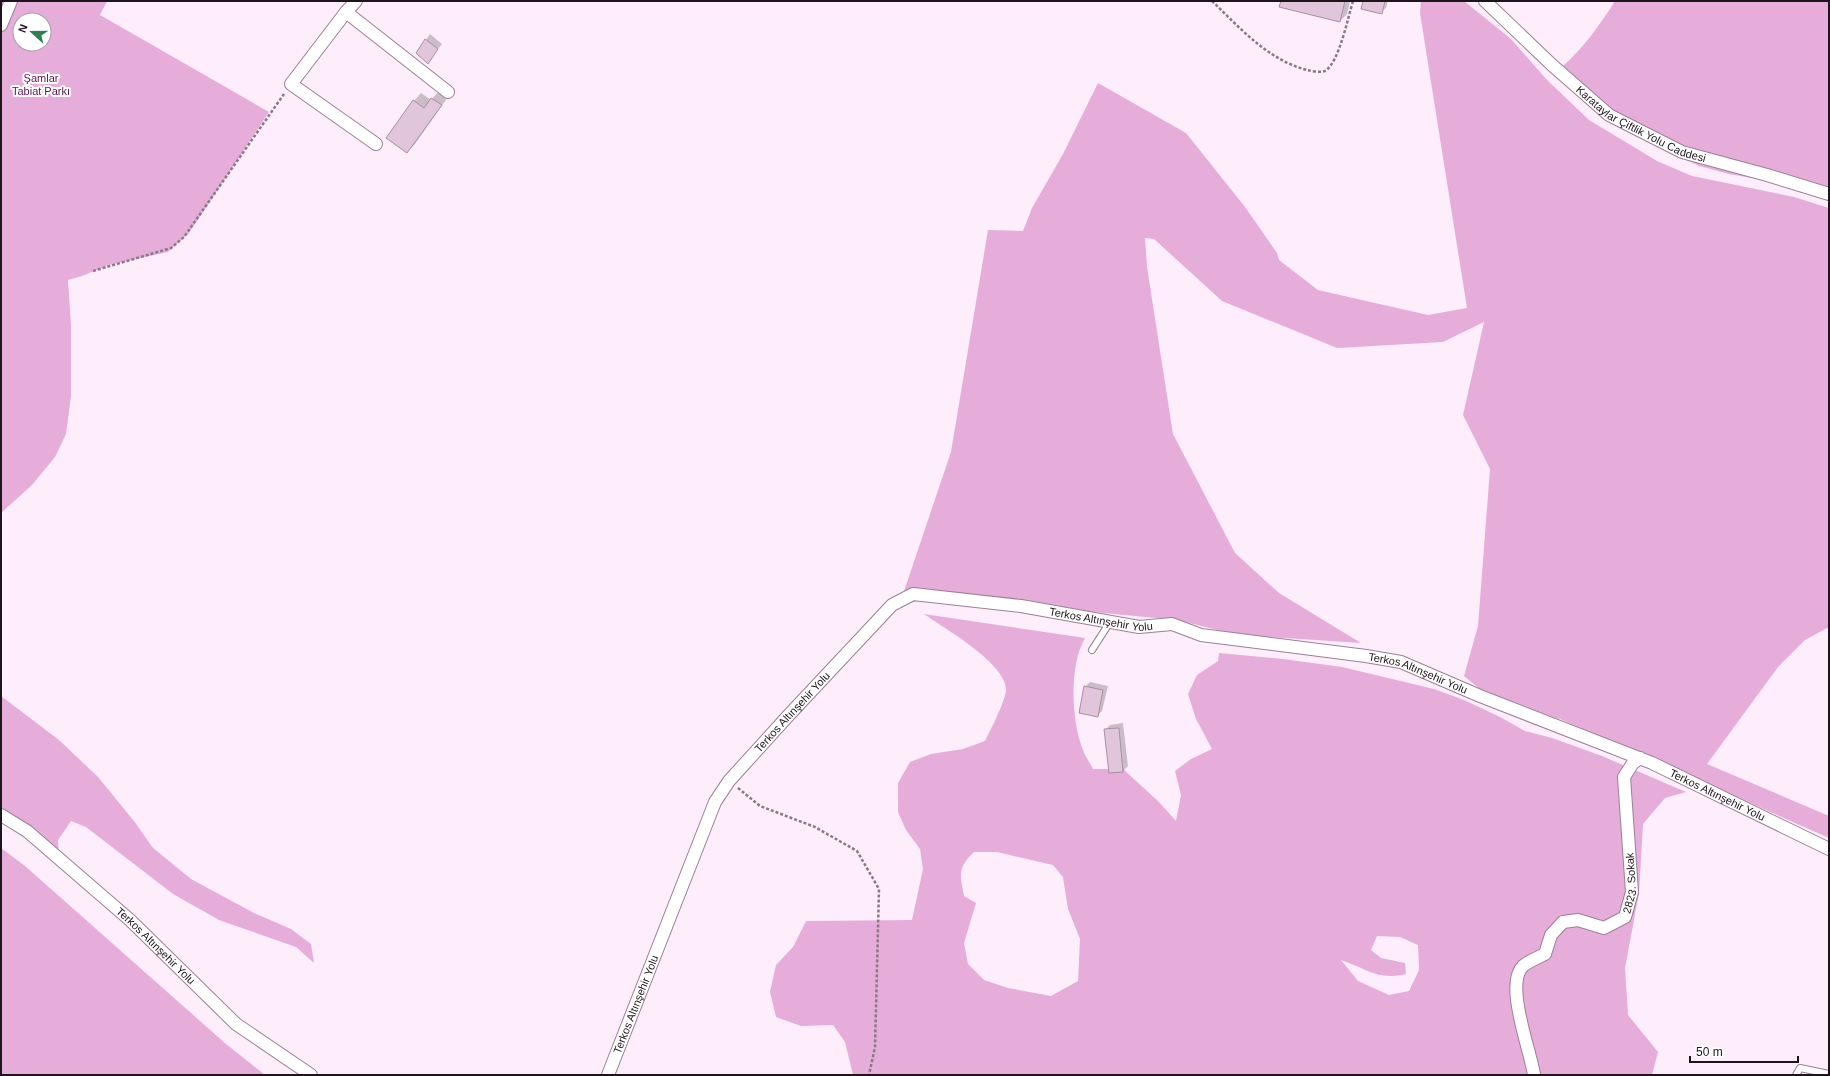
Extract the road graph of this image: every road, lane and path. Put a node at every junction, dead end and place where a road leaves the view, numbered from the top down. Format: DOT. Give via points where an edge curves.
graph roads {
  1 [pos="11,1"];
  2 [pos="356,1"];
  3 [pos="1212,1"];
  4 [pos="1353,1"];
  5 [pos="1485,1"];
  6 [pos="346,12"];
  7 [pos="1,24"];
  8 [pos="291,84"];
  9 [pos="448,92"];
  10 [pos="376,144"];
  11 [pos="1829,194"];
  12 [pos="93,271"];
  13 [pos="1110,622"];
  14 [pos="1092,650"];
  15 [pos="1640,758"];
  16 [pos="729,781"];
  17 [pos="1,815"];
  18 [pos="1829,849"];
  19 [pos="1829,1074"];
  20 [pos="311,1075"];
  21 [pos="608,1075"];
  22 [pos="869,1075"];
  23 [pos="1534,1075"];
  24 [pos="1796,1075"];
  1 -- 7 [label="street"];
  2 -- 6 [label="street"];
  3 -- 4 [label="path" via="1275,57 1315,72 1324,71 1332,64"];
  5 -- 11 [label="street, Karataylar Çiftlik Yolu Caddesi" via="1609,115 1682,152"];
  6 -- 8 [label="street"];
  6 -- 9 [label="street"];
  8 -- 10 [label="street"];
  8 -- 12 [label="path" via="184,237 170,248"];
  13 -- 14 [label="lane"];
  13 -- 15 [label="street, Terkos Altınşehir Yolu" via="1139,627 1172,624 1201,635 1401,662 1480,696"];
  13 -- 16 [label="street, Terkos Altınşehir Yolu" via="1021,606 913,594 892,605"];
  15 -- 18 [label="street, Terkos Altınşehir Yolu"];
  15 -- 23 [label="street, 2823. Sokak" via="1633,763 1624,777 1632,892 1625,917 1604,928 1578,920 1564,922 1551,935 1545,954 1522,966 1516,982 1520,1019"];
  16 -- 21 [label="street, Terkos Altınşehir Yolu" via="715,802"];
  16 -- 22 [label="path" via="760,806 815,827 857,851 879,889 875,1047"];
  17 -- 20 [label="street, Terkos Altınşehir Yolu" via="26,831 130,920 236,1024"];
  19 -- 24 [label="lane" via="1800,1068"];
}
